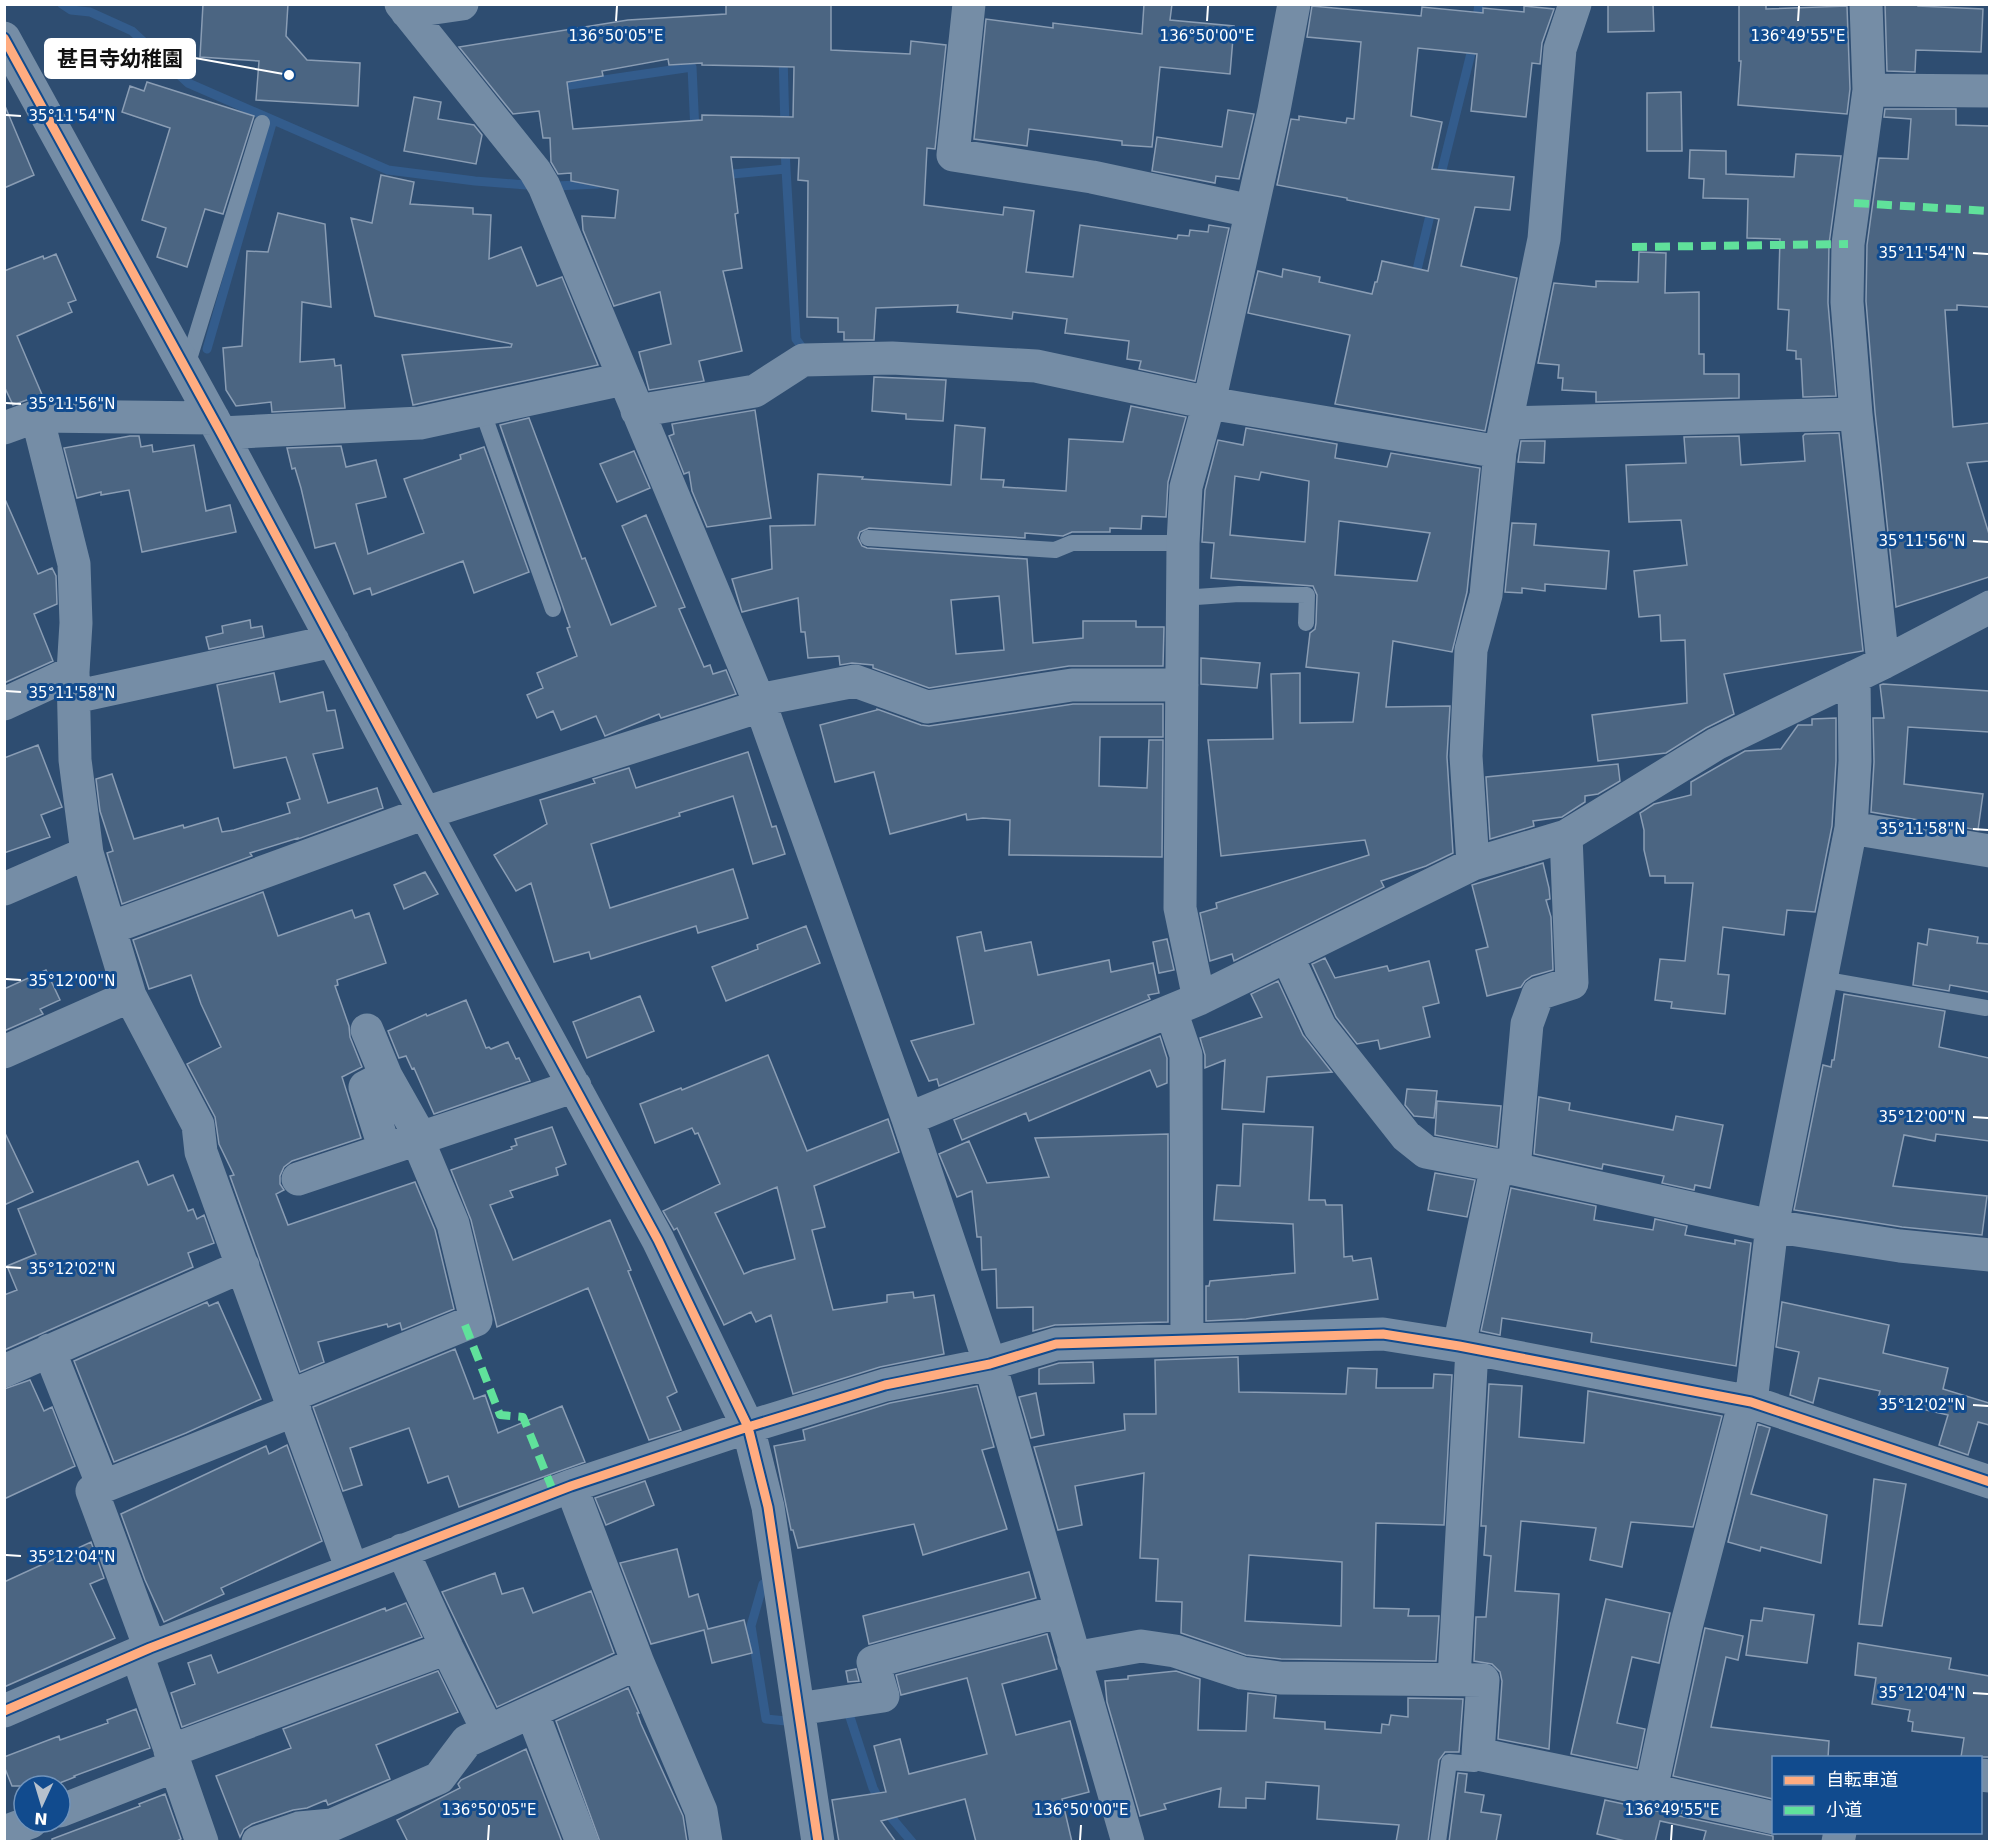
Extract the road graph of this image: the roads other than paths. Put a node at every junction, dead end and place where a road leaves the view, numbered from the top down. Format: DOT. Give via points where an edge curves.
graph roads {
  1 [pos="462,4"];
  2 [pos="969,4"];
  3 [pos="1294,4"];
  4 [pos="1575,4"];
  5 [pos="1866,4"];
  6 [pos="404,8"];
  7 [pos="7,47"];
  8 [pos="1869,90"];
  9 [pos="1989,91"];
  10 [pos="262,123"];
  11 [pos="1251,211"];
  12 [pos="186,369"];
  13 [pos="623,380"];
  14 [pos="1209,403"];
  15 [pos="482,410"];
  16 [pos="636,411"];
  17 [pos="1856,414"];
  18 [pos="37,416"];
  19 [pos="217,425"];
  20 [pos="4,428"];
  21 [pos="1503,438"];
  22 [pos="868,538"];
  23 [pos="1183,543"];
  24 [pos="1182,598"];
  25 [pos="1989,607"];
  26 [pos="553,609"];
  27 [pos="1306,623"];
  28 [pos="333,641"];
  29 [pos="1883,663"];
  30 [pos="1854,676"];
  31 [pos="74,685"];
  32 [pos="1182,685"];
  33 [pos="760,703"];
  34 [pos="4,704"];
  35 [pos="424,813"];
  36 [pos="1851,828"];
  37 [pos="1566,836"];
  38 [pos="1989,851"];
  39 [pos="87,853"];
  40 [pos="1473,864"];
  41 [pos="4,889"];
  42 [pos="110,928"];
  43 [pos="1287,956"];
  44 [pos="1821,979"];
  45 [pos="130,996"];
  46 [pos="1185,1005"];
  47 [pos="1986,1008"];
  48 [pos="367,1030"];
  49 [pos="4,1052"];
  50 [pos="386,1076"];
  51 [pos="575,1086"];
  52 [pos="908,1119"];
  53 [pos="420,1138"];
  54 [pos="385,1150"];
  55 [pos="1506,1167"];
  56 [pos="298,1179"];
  57 [pos="1772,1226"];
  58 [pos="1989,1255"];
  59 [pos="243,1266"];
  60 [pos="1187,1340"];
  61 [pos="1466,1348"];
  62 [pos="49,1350"];
  63 [pos="990,1364"];
  64 [pos="4,1371"];
  65 [pos="1748,1401"];
  66 [pos="293,1403"];
  67 [pos="748,1427"];
  68 [pos="1989,1482"];
  69 [pos="103,1486"];
  70 [pos="571,1486"];
  71 [pos="402,1550"];
  72 [pos="352,1570"];
  73 [pos="1061,1611"];
  74 [pos="447,1648"];
  75 [pos="143,1651"];
  76 [pos="1074,1658"];
  77 [pos="638,1663"];
  78 [pos="1454,1679"];
  79 [pos="798,1709"];
  80 [pos="4,1711"];
  81 [pos="531,1712"];
  82 [pos="489,1731"];
  83 [pos="1478,1754"];
  84 [pos="173,1759"];
  85 [pos="1651,1790"];
  86 [pos="72,1805"];
  87 [pos="1772,1818"];
  88 [pos="202,1842"];
  89 [pos="258,1842"];
  90 [pos="582,1842"];
  91 [pos="706,1842"];
  92 [pos="818,1842"];
  93 [pos="1128,1842"];
  94 [pos="1438,1842"];
  1 -- 6 [label="street"];
  2 -- 11 [label="street" via="953,155 1092,177"];
  3 -- 11 [label="street"];
  4 -- 21 [label="street" via="1560,49 1544,239"];
  5 -- 8 [label="street"];
  6 -- 13 [label="street" via="544,186"];
  7 -- 12 [label="street"];
  8 -- 9 [label="street"];
  8 -- 17 [label="street" via="1848,244 1847,302"];
  10 -- 12 [label="lane"];
  11 -- 14 [label="street"];
  12 -- 19 [label="street"];
  13 -- 15 [label="street"];
  13 -- 16 [label="street"];
  14 -- 16 [label="street" via="1036,366 892,358 803,360 755,391"];
  14 -- 21 [label="street"];
  14 -- 23 [label="street" via="1186,487"];
  15 -- 19 [label="street" via="420,423"];
  15 -- 26 [label="lane"];
  16 -- 33 [label="street"];
  17 -- 21 [label="street"];
  17 -- 29 [label="street"];
  18 -- 19 [label="street"];
  18 -- 20 [label="street"];
  18 -- 31 [label="street" via="74,564"];
  19 -- 28 [label="street"];
  21 -- 40 [label="street" via="1485,595 1472,650 1466,756"];
  22 -- 23 [label="lane" via="1054,550 1072,543"];
  23 -- 24 [label="street"];
  24 -- 27 [label="lane" via="1307,595"];
  24 -- 32 [label="street"];
  25 -- 29 [label="street"];
  28 -- 31 [label="street"];
  28 -- 35 [label="street"];
  29 -- 30 [label="street"];
  30 -- 36 [label="street"];
  30 -- 37 [label="street" via="1716,744"];
  31 -- 34 [label="street"];
  31 -- 39 [label="street" via="75,760"];
  32 -- 33 [label="street" via="1072,685 927,707 855,681"];
  32 -- 46 [label="street" via="1180,908"];
  33 -- 35 [label="street"];
  33 -- 52 [label="street"];
  35 -- 42 [label="street"];
  35 -- 51 [label="street"];
  36 -- 38 [label="street"];
  36 -- 44 [label="street"];
  37 -- 40 [label="street"];
  37 -- 55 [label="street" via="1572,982 1538,994 1527,1024"];
  39 -- 41 [label="street"];
  39 -- 42 [label="street"];
  40 -- 43 [label="street"];
  42 -- 45 [label="street"];
  43 -- 46 [label="street"];
  43 -- 55 [label="street" via="1320,1027 1406,1136 1426,1152"];
  44 -- 47 [label="lane"];
  44 -- 57 [label="street"];
  45 -- 49 [label="street"];
  45 -- 59 [label="street" via="198,1125 201,1152"];
  46 -- 52 [label="street"];
  46 -- 60 [label="street"];
  48 -- 50 [label="street"];
  50 -- 53 [label="street"];
  50 -- 54 [label="street" via="364,1087"];
  51 -- 53 [label="street"];
  51 -- 67 [label="street" via="658,1239"];
  52 -- 63 [label="street"];
  53 -- 54 [label="street"];
  53 -- 66 [label="street" via="453,1224 476,1320"];
  54 -- 56 [label="street"];
  55 -- 57 [label="street"];
  55 -- 61 [label="street"];
  57 -- 58 [label="street"];
  57 -- 65 [label="street"];
  59 -- 62 [label="street"];
  59 -- 66 [label="street"];
  60 -- 61 [label="street" via="1383,1334"];
  60 -- 63 [label="street" via="1056,1344"];
  61 -- 65 [label="street"];
  61 -- 78 [label="street"];
  62 -- 64 [label="street"];
  62 -- 69 [label="street"];
  63 -- 67 [label="street" via="885,1385"];
  63 -- 73 [label="street"];
  65 -- 68 [label="street"];
  65 -- 85 [label="street" via="1686,1627"];
  66 -- 69 [label="street"];
  66 -- 72 [label="street"];
  67 -- 70 [label="street"];
  67 -- 79 [label="street" via="768,1507"];
  69 -- 75 [label="street" via="92,1491"];
  70 -- 71 [label="street"];
  70 -- 77 [label="street"];
  71 -- 72 [label="street"];
  71 -- 74 [label="street"];
  72 -- 75 [label="street"];
  73 -- 76 [label="street"];
  73 -- 79 [label="street" via="873,1662 883,1696"];
  74 -- 82 [label="street"];
  74 -- 84 [label="street"];
  75 -- 80 [label="street"];
  75 -- 84 [label="street"];
  76 -- 78 [label="street" via="1141,1646 1175,1651 1242,1673 1280,1678"];
  76 -- 93 [label="street"];
  77 -- 81 [label="street"];
  77 -- 91 [label="street" via="701,1811"];
  78 -- 83 [label="street" via="1483,1680"];
  79 -- 92 [label="street"];
  81 -- 82 [label="street"];
  81 -- 90 [label="street"];
  82 -- 89 [label="street" via="467,1740 439,1778 332,1826 299,1828"];
  83 -- 85 [label="street"];
  83 -- 94 [label="lane" via="1474,1764 1449,1762"];
  84 -- 86 [label="street"];
  84 -- 88 [label="street"];
  85 -- 87 [label="street"];
}
